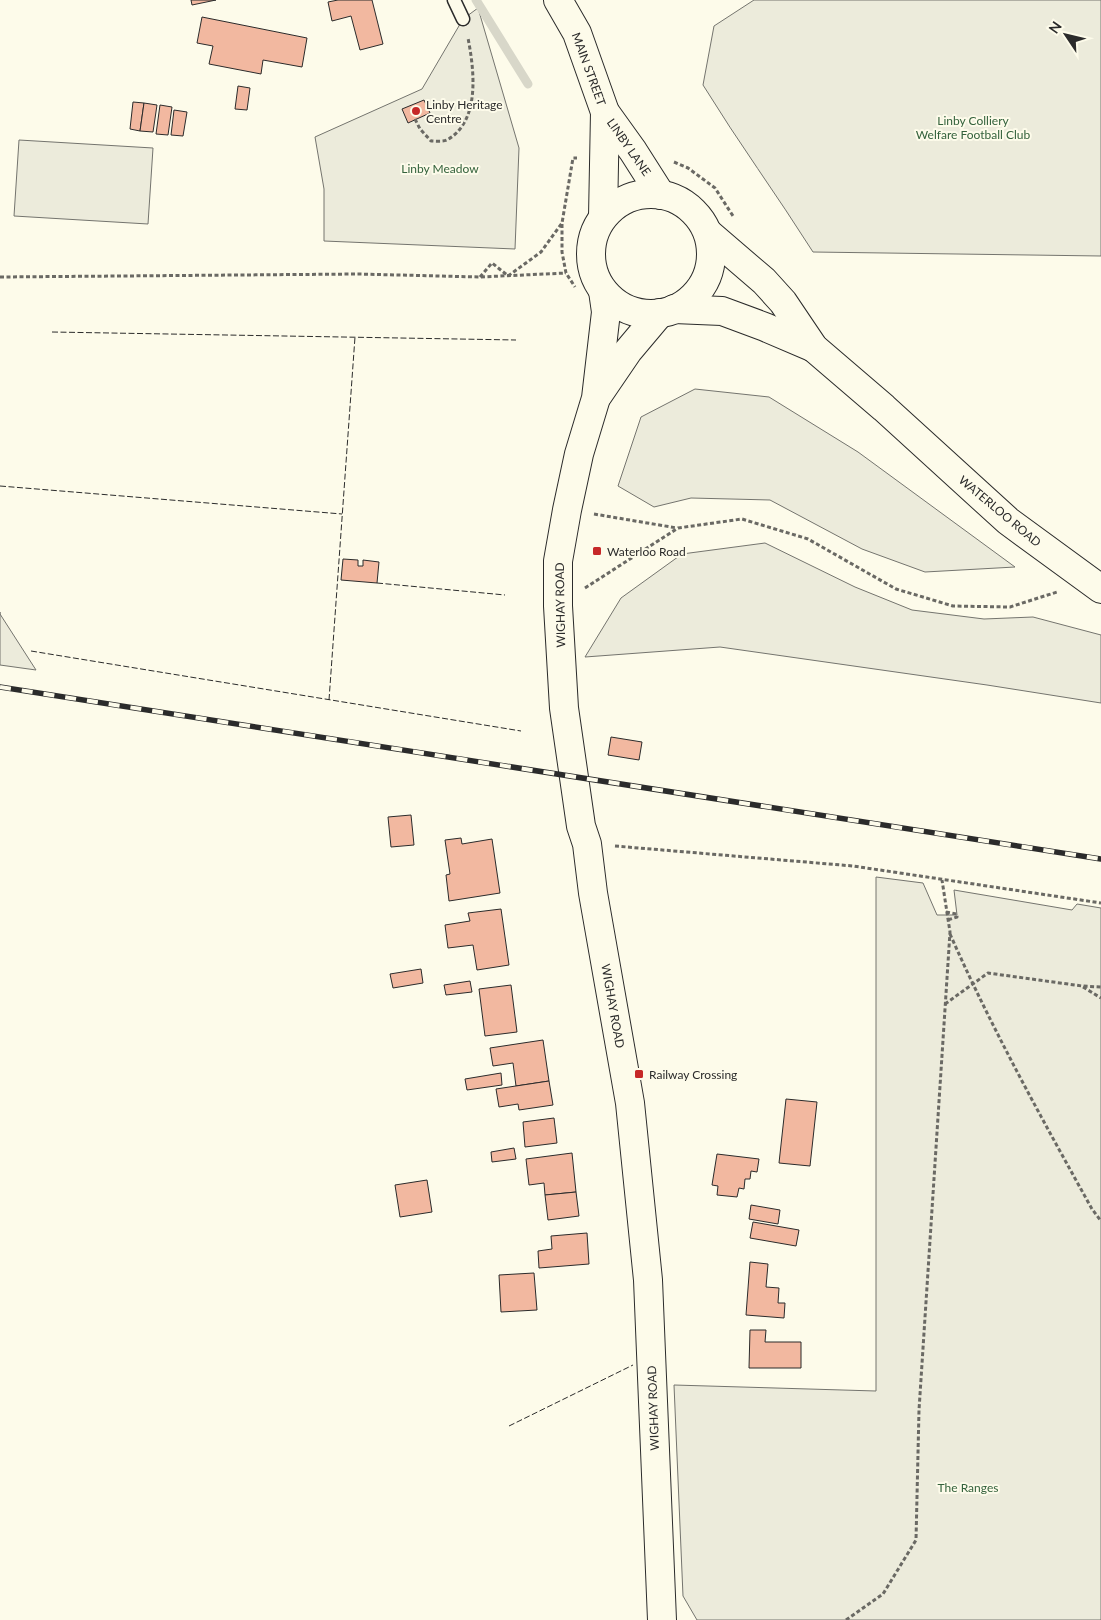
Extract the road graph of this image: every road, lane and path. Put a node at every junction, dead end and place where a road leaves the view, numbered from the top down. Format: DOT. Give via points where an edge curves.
graph roads {
  1 [pos="454,0"];
  2 [pos="558,0"];
  3 [pos="464,19"];
  4 [pos="604,112"];
  5 [pos="415,119"];
  6 [pos="568,191"];
  7 [pos="661,195"];
  8 [pos="603,217"];
  9 [pos="708,233"];
  10 [pos="566,273"];
  11 [pos="508,276"];
  12 [pos="0,277"];
  13 [pos="480,277"];
  14 [pos="603,291"];
  15 [pos="667,311"];
  16 [pos="814,348"];
  17 [pos="596,398"];
  18 [pos="567,510"];
  19 [pos="678,528"];
  20 [pos="1092,583"];
  21 [pos="558,606"];
  22 [pos="587,844"];
  23 [pos="942,880"];
  24 [pos="1101,903"];
  25 [pos="946,912"];
  26 [pos="948,920"];
  27 [pos="950,932"];
  28 [pos="972,984"];
  29 [pos="1082,986"];
  30 [pos="1101,987"];
  31 [pos="1101,998"];
  32 [pos="945,1004"];
  33 [pos="1101,1221"];
  34 [pos="662,1620"];
  35 [pos="846,1620"];
  1 -- 3 [label="lane"];
  2 -- 4 [label="main road, MAIN STREET" via="577,33"];
  3 -- 5 [label="path" via="474,68 472,99 464,122 445,141 431,142"];
  4 -- 7 [label="main road, LINBY LANE" via="634,151"];
  4 -- 8 [label="main road, LINBY LANE"];
  6 -- 11 [label="path" via="562,223 541,252"];
  7 -- 8 [label="main road, LINBY LANE" via="634,196 620,202"];
  7 -- 9 [label="main road, LINBY LANE" via="684,203"];
  8 -- 14 [label="main road, LINBY LANE" via="593,236 590,253 594,274"];
  9 -- 15 [label="main road, LINBY LANE" via="712,252 709,271 699,290 680,306"];
  9 -- 16 [label="main road, WATERLOO ROAD" via="764,281 783,302"];
  10 -- 11 [label="path"];
  11 -- 13 [label="path"];
  11 -- 13 [label="path" via="492,263"];
  12 -- 13 [label="path" via="358,274"];
  14 -- 15 [label="main road, LINBY LANE" via="618,305 635,312"];
  14 -- 17 [label="main road, WIGHAY ROAD" via="606,312"];
  15 -- 16 [label="main road, WATERLOO ROAD" via="722,311"];
  15 -- 17 [label="main road, WIGHAY ROAD" via="628,351"];
  16 -- 20 [label="main road, WATERLOO ROAD" via="1008,521"];
  17 -- 18 [label="main road, WIGHAY ROAD" via="578,454"];
  18 -- 19 [label="path"];
  18 -- 21 [label="main road, WIGHAY ROAD" via="558,561"];
  19 -- 20 [label="path" via="742,519 808,539 896,589 953,606 1010,608"];
  19 -- 21 [label="path"];
  21 -- 22 [label="main road, WIGHAY ROAD" via="564,708 581,826"];
  22 -- 23 [label="path" via="853,866"];
  22 -- 34 [label="main road, WIGHAY ROAD" via="630,1103 648,1280"];
  23 -- 24 [label="path"];
  23 -- 25 [label="path"];
  25 -- 26 [label="path"];
  25 -- 26 [label="path" via="957,914"];
  26 -- 27 [label="path"];
  27 -- 28 [label="path"];
  27 -- 32 [label="path"];
  28 -- 29 [label="path" via="988,973"];
  28 -- 32 [label="path"];
  28 -- 33 [label="path" via="1034,1104"];
  29 -- 30 [label="path"];
  29 -- 31 [label="path"];
  32 -- 35 [label="path" via="919,1410 916,1540 883,1594"];
}
